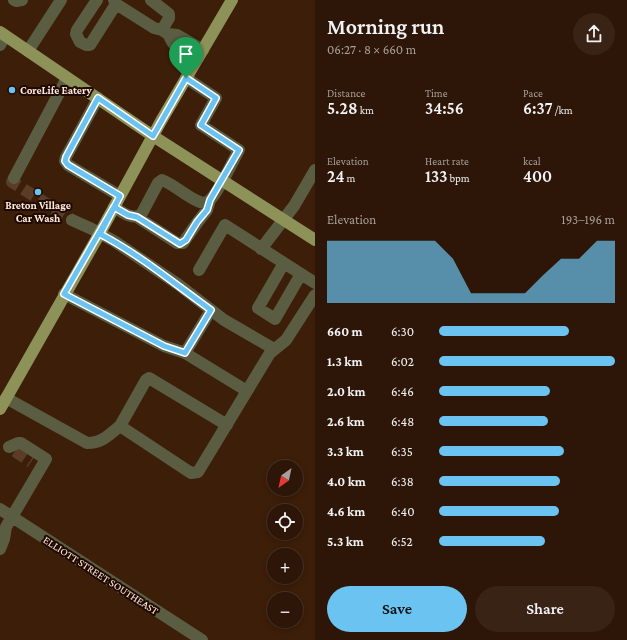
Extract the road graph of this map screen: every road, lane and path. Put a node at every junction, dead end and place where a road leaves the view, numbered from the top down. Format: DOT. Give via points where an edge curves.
graph roads {
  1 [pos="14,0"];
  2 [pos="22,0"];
  3 [pos="62,0"];
  4 [pos="97,0"];
  5 [pos="151,0"];
  6 [pos="232,0"];
  7 [pos="115,2"];
  8 [pos="165,32"];
  9 [pos="2,37"];
  10 [pos="28,51"];
  11 [pos="200,54"];
  12 [pos="67,78"];
  13 [pos="186,78"];
  14 [pos="98,98"];
  15 [pos="153,136"];
  16 [pos="315,170"];
  17 [pos="14,178"];
  18 [pos="222,180"];
  19 [pos="120,196"];
  20 [pos="210,200"];
  21 [pos="114,207"];
  22 [pos="137,217"];
  23 [pos="72,220"];
  24 [pos="284,220"];
  25 [pos="100,234"];
  26 [pos="315,240"];
  27 [pos="261,249"];
  28 [pos="284,263"];
  29 [pos="199,270"];
  30 [pos="301,274"];
  31 [pos="315,283"];
  32 [pos="64,294"];
  33 [pos="315,295"];
  34 [pos="211,310"];
  35 [pos="274,349"];
  36 [pos="185,353"];
  37 [pos="247,391"];
  38 [pos="2,405"];
  39 [pos="227,425"];
  40 [pos="120,426"];
  41 [pos="8,446"];
  42 [pos="0,509"];
  43 [pos="6,524"];
  44 [pos="0,549"];
  45 [pos="202,640"];
  1 -- 2 [label="street"];
  3 -- 10 [label="street"];
  4 -- 7 [label="street" via="77,30 80,42 86,45 90,44"];
  5 -- 8 [label="street" via="170,14"];
  6 -- 11 [label="main road"];
  7 -- 8 [label="street" via="154,28"];
  8 -- 11 [label="street" via="173,43"];
  9 -- 10 [label="main road"];
  10 -- 12 [label="main road"];
  11 -- 13 [label="main road"];
  12 -- 14 [label="main road"];
  12 -- 17 [label="street"];
  13 -- 15 [label="main road"];
  13 -- 18 [label="street" via="216,98 201,125 239,150"];
  14 -- 15 [label="main road"];
  14 -- 19 [label="street" via="65,161"];
  15 -- 18 [label="main road"];
  15 -- 19 [label="main road"];
  16 -- 24 [label="street"];
  18 -- 20 [label="street"];
  18 -- 24 [label="main road"];
  19 -- 21 [label="main road"];
  20 -- 22 [label="street" via="199,202 162,180 141,215"];
  20 -- 22 [label="street" via="207,210 183,243 177,243"];
  21 -- 22 [label="street"];
  21 -- 25 [label="main road"];
  23 -- 25 [label="street"];
  24 -- 26 [label="main road"];
  24 -- 27 [label="street"];
  25 -- 32 [label="main road"];
  25 -- 34 [label="street" via="136,255"];
  27 -- 28 [label="street"];
  27 -- 29 [label="street" via="225,225"];
  28 -- 30 [label="street"];
  28 -- 30 [label="street" via="258,308 275,319"];
  30 -- 31 [label="street"];
  32 -- 36 [label="street" via="164,346"];
  32 -- 38 [label="main road"];
  33 -- 35 [label="street" via="286,340"];
  34 -- 35 [label="street"];
  34 -- 36 [label="street"];
  35 -- 37 [label="street"];
  36 -- 37 [label="street"];
  37 -- 39 [label="street"];
  38 -- 40 [label="street" via="88,443 104,440"];
  39 -- 40 [label="street" via="198,472 191,473"];
  39 -- 40 [label="street" via="149,378"];
  41 -- 43 [label="street" via="21,443 46,459 36,465"];
  42 -- 43 [label="street, ELLIOTT STREET SOUTHEAST"];
  43 -- 44 [label="street"];
  43 -- 45 [label="street, ELLIOTT STREET SOUTHEAST"];
}
